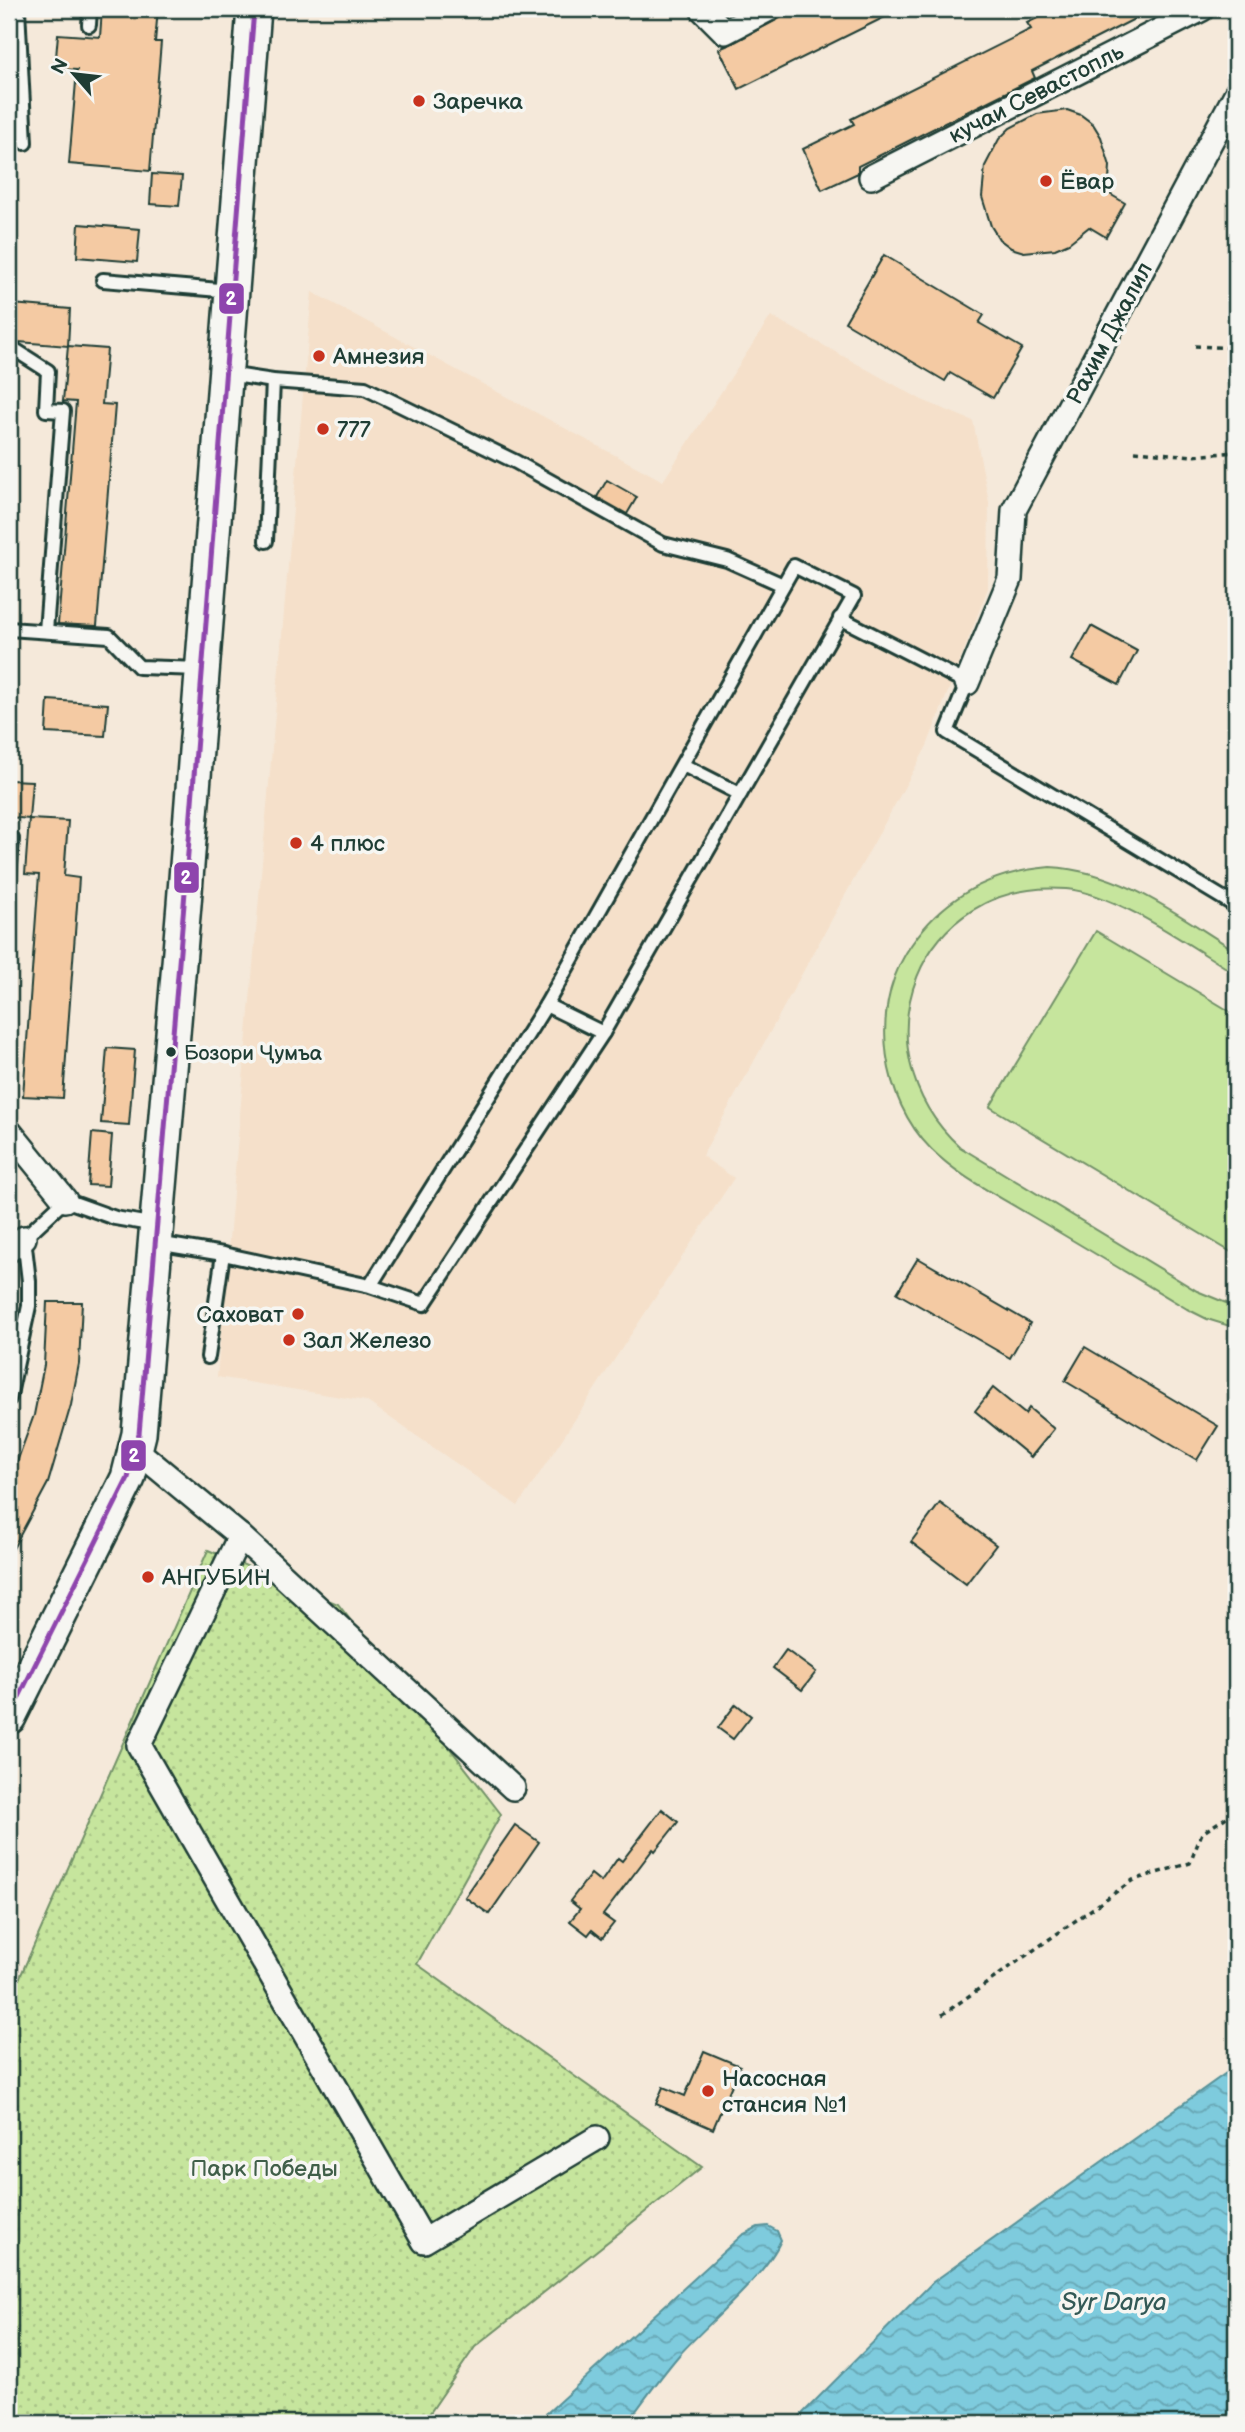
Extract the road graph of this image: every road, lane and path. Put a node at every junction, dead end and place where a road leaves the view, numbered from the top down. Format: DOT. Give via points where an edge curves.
graph roads {
  1 [pos="18,9"];
  2 [pos="90,9"];
  3 [pos="254,9"];
  4 [pos="702,9"];
  5 [pos="769,9"];
  6 [pos="1202,9"];
  7 [pos="89,24"];
  8 [pos="1236,94"];
  9 [pos="25,143"];
  10 [pos="871,177"];
  11 [pos="103,280"];
  12 [pos="232,291"];
  13 [pos="9,346"];
  14 [pos="1195,346"];
  15 [pos="1236,348"];
  16 [pos="225,374"];
  17 [pos="272,380"];
  18 [pos="1135,451"];
  19 [pos="1236,452"];
  20 [pos="265,541"];
  21 [pos="783,585"];
  22 [pos="840,618"];
  23 [pos="9,629"];
  24 [pos="46,631"];
  25 [pos="203,669"];
  26 [pos="967,683"];
  27 [pos="683,765"];
  28 [pos="740,794"];
  29 [pos="9,838"];
  30 [pos="9,879"];
  31 [pos="1236,906"];
  32 [pos="546,1005"];
  33 [pos="603,1032"];
  34 [pos="9,1131"];
  35 [pos="65,1200"];
  36 [pos="157,1234"];
  37 [pos="16,1244"];
  38 [pos="223,1254"];
  39 [pos="370,1286"];
  40 [pos="208,1357"];
  41 [pos="9,1399"];
  42 [pos="135,1449"];
  43 [pos="240,1536"];
  44 [pos="9,1717"];
  45 [pos="513,1788"];
  46 [pos="1236,1805"];
  47 [pos="942,2015"];
  48 [pos="597,2138"];
  1 -- 9 [label="lane"];
  2 -- 7 [label="lane"];
  3 -- 12 [label="main road"];
  4 -- 5 [label="street" via="725,32"];
  6 -- 10 [label="street, кучаи Севастопль"];
  8 -- 26 [label="street, Рахим Джалил" via="1014,509 1010,579"];
  11 -- 12 [label="lane"];
  12 -- 16 [label="main road"];
  13 -- 24 [label="lane" via="48,371 46,410 63,411"];
  14 -- 15 [label="path"];
  16 -- 17 [label="lane"];
  16 -- 25 [label="main road"];
  17 -- 20 [label="lane"];
  17 -- 21 [label="lane" via="365,388 516,462 663,544 727,560"];
  18 -- 19 [label="path" via="1193,456"];
  21 -- 22 [label="lane" via="794,566 854,596"];
  21 -- 27 [label="lane"];
  22 -- 26 [label="lane"];
  22 -- 28 [label="lane"];
  23 -- 24 [label="lane"];
  24 -- 25 [label="lane" via="109,636 139,667"];
  25 -- 36 [label="main road"];
  26 -- 31 [label="lane" via="947,732"];
  27 -- 28 [label="lane"];
  27 -- 32 [label="lane"];
  28 -- 33 [label="lane"];
  29 -- 30 [label="lane"];
  32 -- 33 [label="lane"];
  32 -- 39 [label="lane"];
  33 -- 39 [label="lane" via="424,1304"];
  34 -- 35 [label="street"];
  35 -- 36 [label="lane"];
  35 -- 37 [label="lane"];
  36 -- 38 [label="lane"];
  36 -- 42 [label="main road" via="144,1403"];
  37 -- 41 [label="lane" via="29,1281 29,1306"];
  38 -- 39 [label="lane"];
  38 -- 40 [label="lane"];
  42 -- 43 [label="street"];
  42 -- 44 [label="main road" via="128,1478"];
  43 -- 45 [label="street"];
  43 -- 48 [label="street" via="139,1745 424,2241"];
  46 -- 47 [label="path" via="1230,1815 1202,1833 1190,1863 1133,1880"];
}
